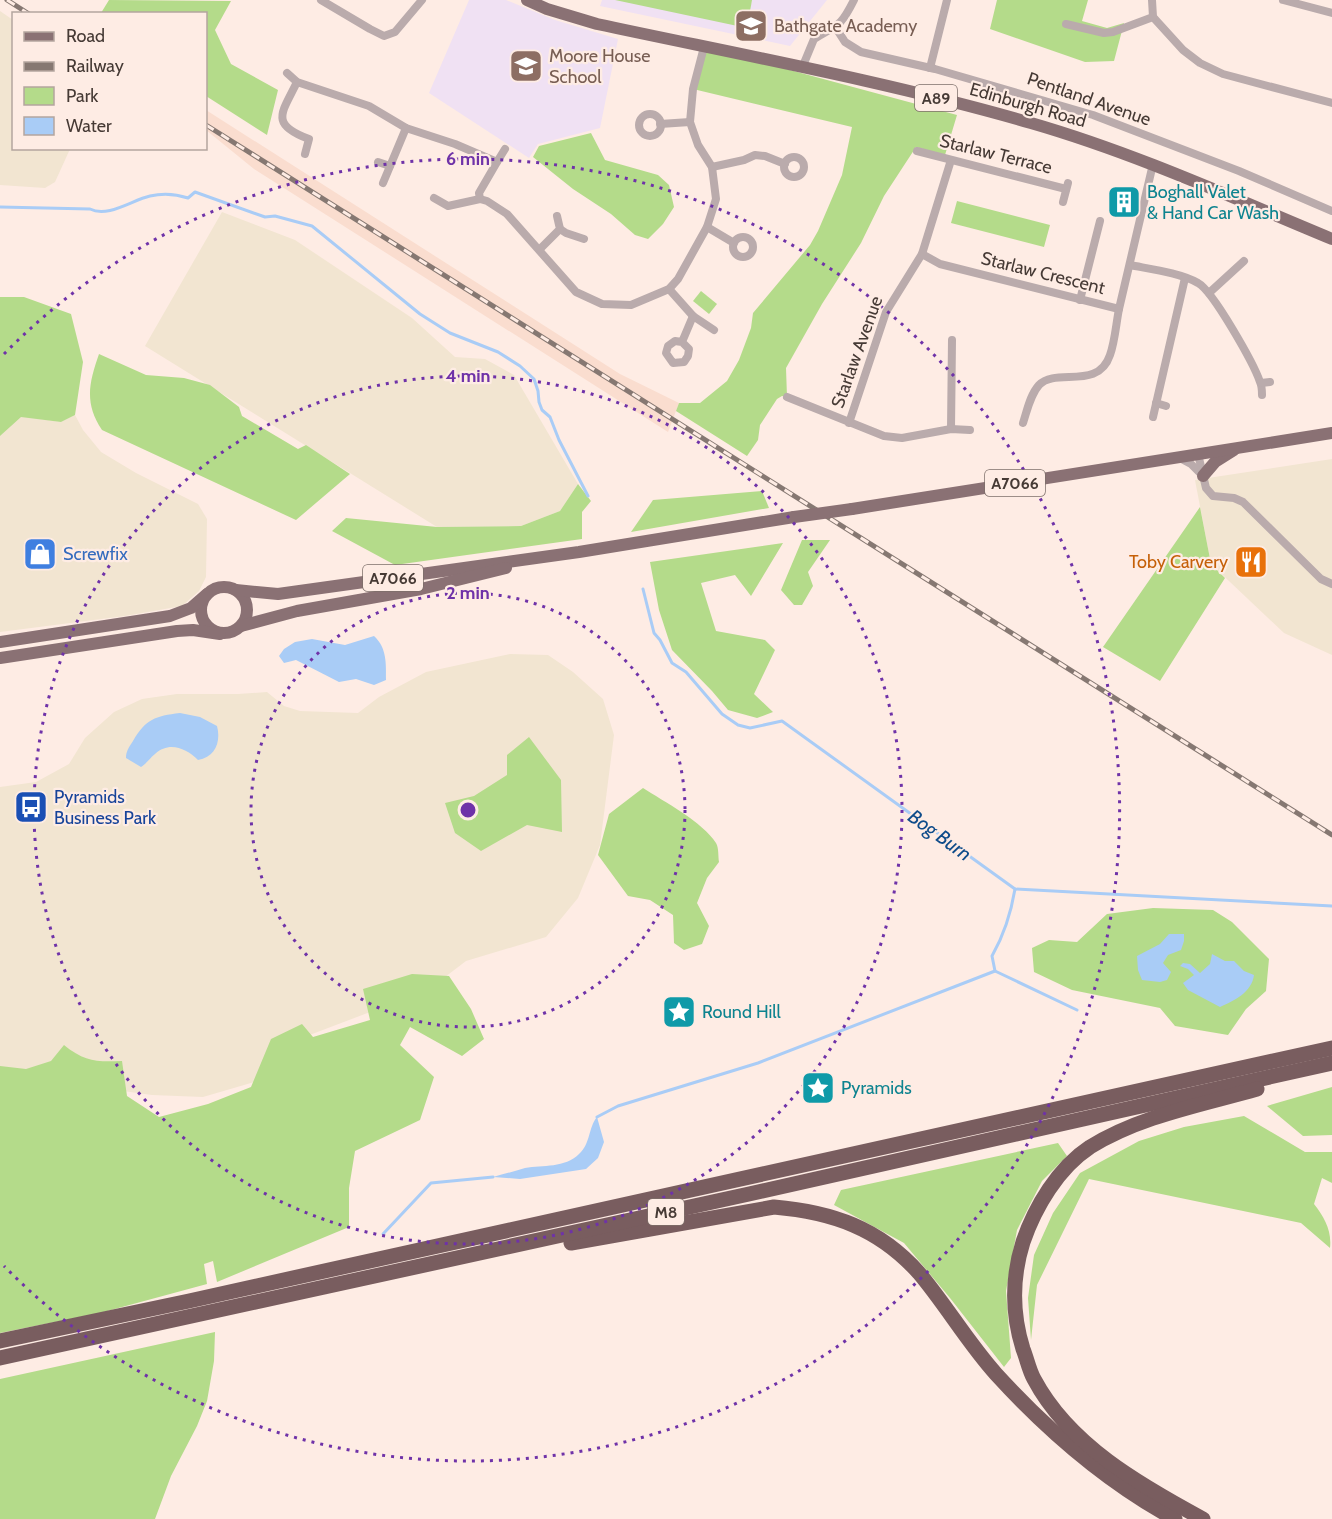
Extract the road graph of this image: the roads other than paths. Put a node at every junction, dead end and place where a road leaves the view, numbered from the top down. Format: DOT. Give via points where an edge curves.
graph roads {
  1 [pos="321,0"];
  2 [pos="423,0"];
  3 [pos="527,0"];
  4 [pos="854,0"];
  5 [pos="947,0"];
  6 [pos="1152,0"];
  7 [pos="1283,0"];
  8 [pos="1327,0"];
  9 [pos="1328,12"];
  10 [pos="1153,17"];
  11 [pos="1066,24"];
  12 [pos="836,28"];
  13 [pos="704,47"];
  14 [pos="802,68"];
  15 [pos="930,68"];
  16 [pos="287,73"];
  17 [pos="297,82"];
  18 [pos="1332,103"];
  19 [pos="690,122"];
  20 [pos="660,124"];
  21 [pos="406,128"];
  22 [pos="505,148"];
  23 [pos="917,151"];
  24 [pos="305,154"];
  25 [pos="951,160"];
  26 [pos="378,162"];
  27 [pos="497,162"];
  28 [pos="785,164"];
  29 [pos="1153,164"];
  30 [pos="390,166"];
  31 [pos="712,167"];
  32 [pos="383,183"];
  33 [pos="434,198"];
  34 [pos="480,199"];
  35 [pos="1063,202"];
  36 [pos="1332,211"];
  37 [pos="557,216"];
  38 [pos="1100,221"];
  39 [pos="707,227"];
  40 [pos="560,229"];
  41 [pos="584,239"];
  42 [pos="1332,239"];
  43 [pos="734,243"];
  44 [pos="540,249"];
  45 [pos="922,254"];
  46 [pos="1244,261"];
  47 [pos="1130,265"];
  48 [pos="1185,278"];
  49 [pos="669,289"];
  50 [pos="1209,293"];
  51 [pos="1080,300"];
  52 [pos="1119,309"];
  53 [pos="693,316"];
  54 [pos="714,330"];
  55 [pos="952,340"];
  56 [pos="682,342"];
  57 [pos="1262,396"];
  58 [pos="787,397"];
  59 [pos="1156,403"];
  60 [pos="1166,406"];
  61 [pos="1153,417"];
  62 [pos="849,423"];
  63 [pos="1023,423"];
  64 [pos="951,429"];
  65 [pos="970,430"];
  66 [pos="1332,433"];
  67 [pos="1238,448"];
  68 [pos="1198,454"];
  69 [pos="1178,457"];
  70 [pos="1203,476"];
  71 [pos="550,556"];
  72 [pos="1332,584"];
  73 [pos="236,590"];
  74 [pos="207,594"];
  75 [pos="241,626"];
  76 [pos="220,634"];
  77 [pos="0,642"];
  78 [pos="0,658"];
  79 [pos="1332,1048"];
  80 [pos="1332,1063"];
  81 [pos="1332,1068"];
  82 [pos="226,1308"];
  83 [pos="0,1341"];
  84 [pos="0,1358"];
  85 [pos="1175,1519"];
  86 [pos="1203,1519"];
  1 -- 2 [label="street" via="384,36 395,32"];
  3 -- 13 [label="main road, Edinburgh Road / A89" via="597,24"];
  4 -- 12 [label="street"];
  5 -- 15 [label="street"];
  6 -- 10 [label="street"];
  7 -- 9 [label="street"];
  8 -- 9 [label="street"];
  10 -- 11 [label="street" via="1104,33"];
  10 -- 18 [label="street" via="1200,63 1223,74"];
  12 -- 14 [label="street" via="814,39"];
  12 -- 15 [label="street, Pentland Avenue" via="846,42 861,52"];
  13 -- 14 [label="main road, Edinburgh Road / A89"];
  13 -- 19 [label="street" via="693,89"];
  14 -- 29 [label="main road, Edinburgh Road / A89" via="1032,123"];
  15 -- 36 [label="street, Pentland Avenue" via="1093,115"];
  16 -- 17 [label="street"];
  17 -- 21 [label="street" via="369,106"];
  17 -- 24 [label="street" via="282,121 293,133 309,139"];
  19 -- 20 [label="street"];
  19 -- 31 [label="street" via="698,146"];
  21 -- 27 [label="street"];
  21 -- 30 [label="street"];
  22 -- 27 [label="street"];
  23 -- 25 [label="street, Starlaw Terrace"];
  25 -- 35 [label="street, Starlaw Terrace" via="1067,186"];
  25 -- 45 [label="street, Starlaw Avenue"];
  26 -- 30 [label="street"];
  27 -- 34 [label="street" via="479,193"];
  28 -- 31 [label="street" via="755,155"];
  29 -- 42 [label="main road, Edinburgh Road / A89"];
  29 -- 47 [label="street, Starlaw Crescent"];
  30 -- 32 [label="street"];
  31 -- 39 [label="street" via="716,199"];
  33 -- 34 [label="street" via="448,206"];
  34 -- 44 [label="street" via="507,214"];
  37 -- 40 [label="street"];
  38 -- 51 [label="street"];
  39 -- 43 [label="street"];
  39 -- 49 [label="street"];
  40 -- 41 [label="street"];
  40 -- 44 [label="street"];
  44 -- 49 [label="street" via="576,292 602,304 631,305"];
  45 -- 51 [label="street, Starlaw Crescent" via="940,264"];
  45 -- 62 [label="street, Starlaw Avenue" via="886,312"];
  46 -- 50 [label="street"];
  47 -- 48 [label="street"];
  47 -- 52 [label="street, Starlaw Crescent"];
  48 -- 50 [label="street" via="1200,283"];
  48 -- 59 [label="street"];
  49 -- 53 [label="street"];
  50 -- 57 [label="street" via="1265,383"];
  51 -- 52 [label="street, Starlaw Crescent"];
  52 -- 63 [label="street" via="1110,356 1102,368 1088,376 1055,378 1040,384"];
  53 -- 54 [label="street"];
  53 -- 56 [label="street"];
  55 -- 64 [label="street"];
  58 -- 62 [label="street"];
  59 -- 60 [label="street"];
  59 -- 61 [label="street"];
  62 -- 64 [label="street" via="902,438"];
  64 -- 65 [label="street"];
  66 -- 67 [label="main road, A7066"];
  67 -- 68 [label="main road, A7066"];
  67 -- 70 [label="main road" via="1215,462"];
  68 -- 69 [label="main road, A7066"];
  68 -- 70 [label="street"];
  69 -- 70 [label="street"];
  69 -- 71 [label="main road, A7066, bridge"];
  70 -- 72 [label="street" via="1213,496 1243,502 1321,579"];
  71 -- 73 [label="main road, A7066" via="278,594"];
  71 -- 75 [label="main road, A7066" via="453,582 307,609"];
  73 -- 74 [label="main road, A7066" via="221,587"];
  73 -- 75 [label="main road" via="247,607"];
  74 -- 76 [label="main road" via="201,604 201,616 207,627"];
  74 -- 77 [label="main road, A7066" via="190,608 170,616"];
  75 -- 76 [label="main road, A7066"];
  76 -- 78 [label="main road, A7066" via="177,631"];
  79 -- 83 [label="highway, M8"];
  80 -- 82 [label="highway, M8"];
  81 -- 86 [label="highway" via="1134,1125 1088,1149 1041,1201 1019,1257 1014,1280 1015,1322 1034,1378 1056,1411 1127,1475"];
  82 -- 84 [label="highway, M8"];
  82 -- 85 [label="highway, M8" via="757,1209 807,1210 859,1227 899,1254 994,1372 1050,1430 1104,1475"];
}
